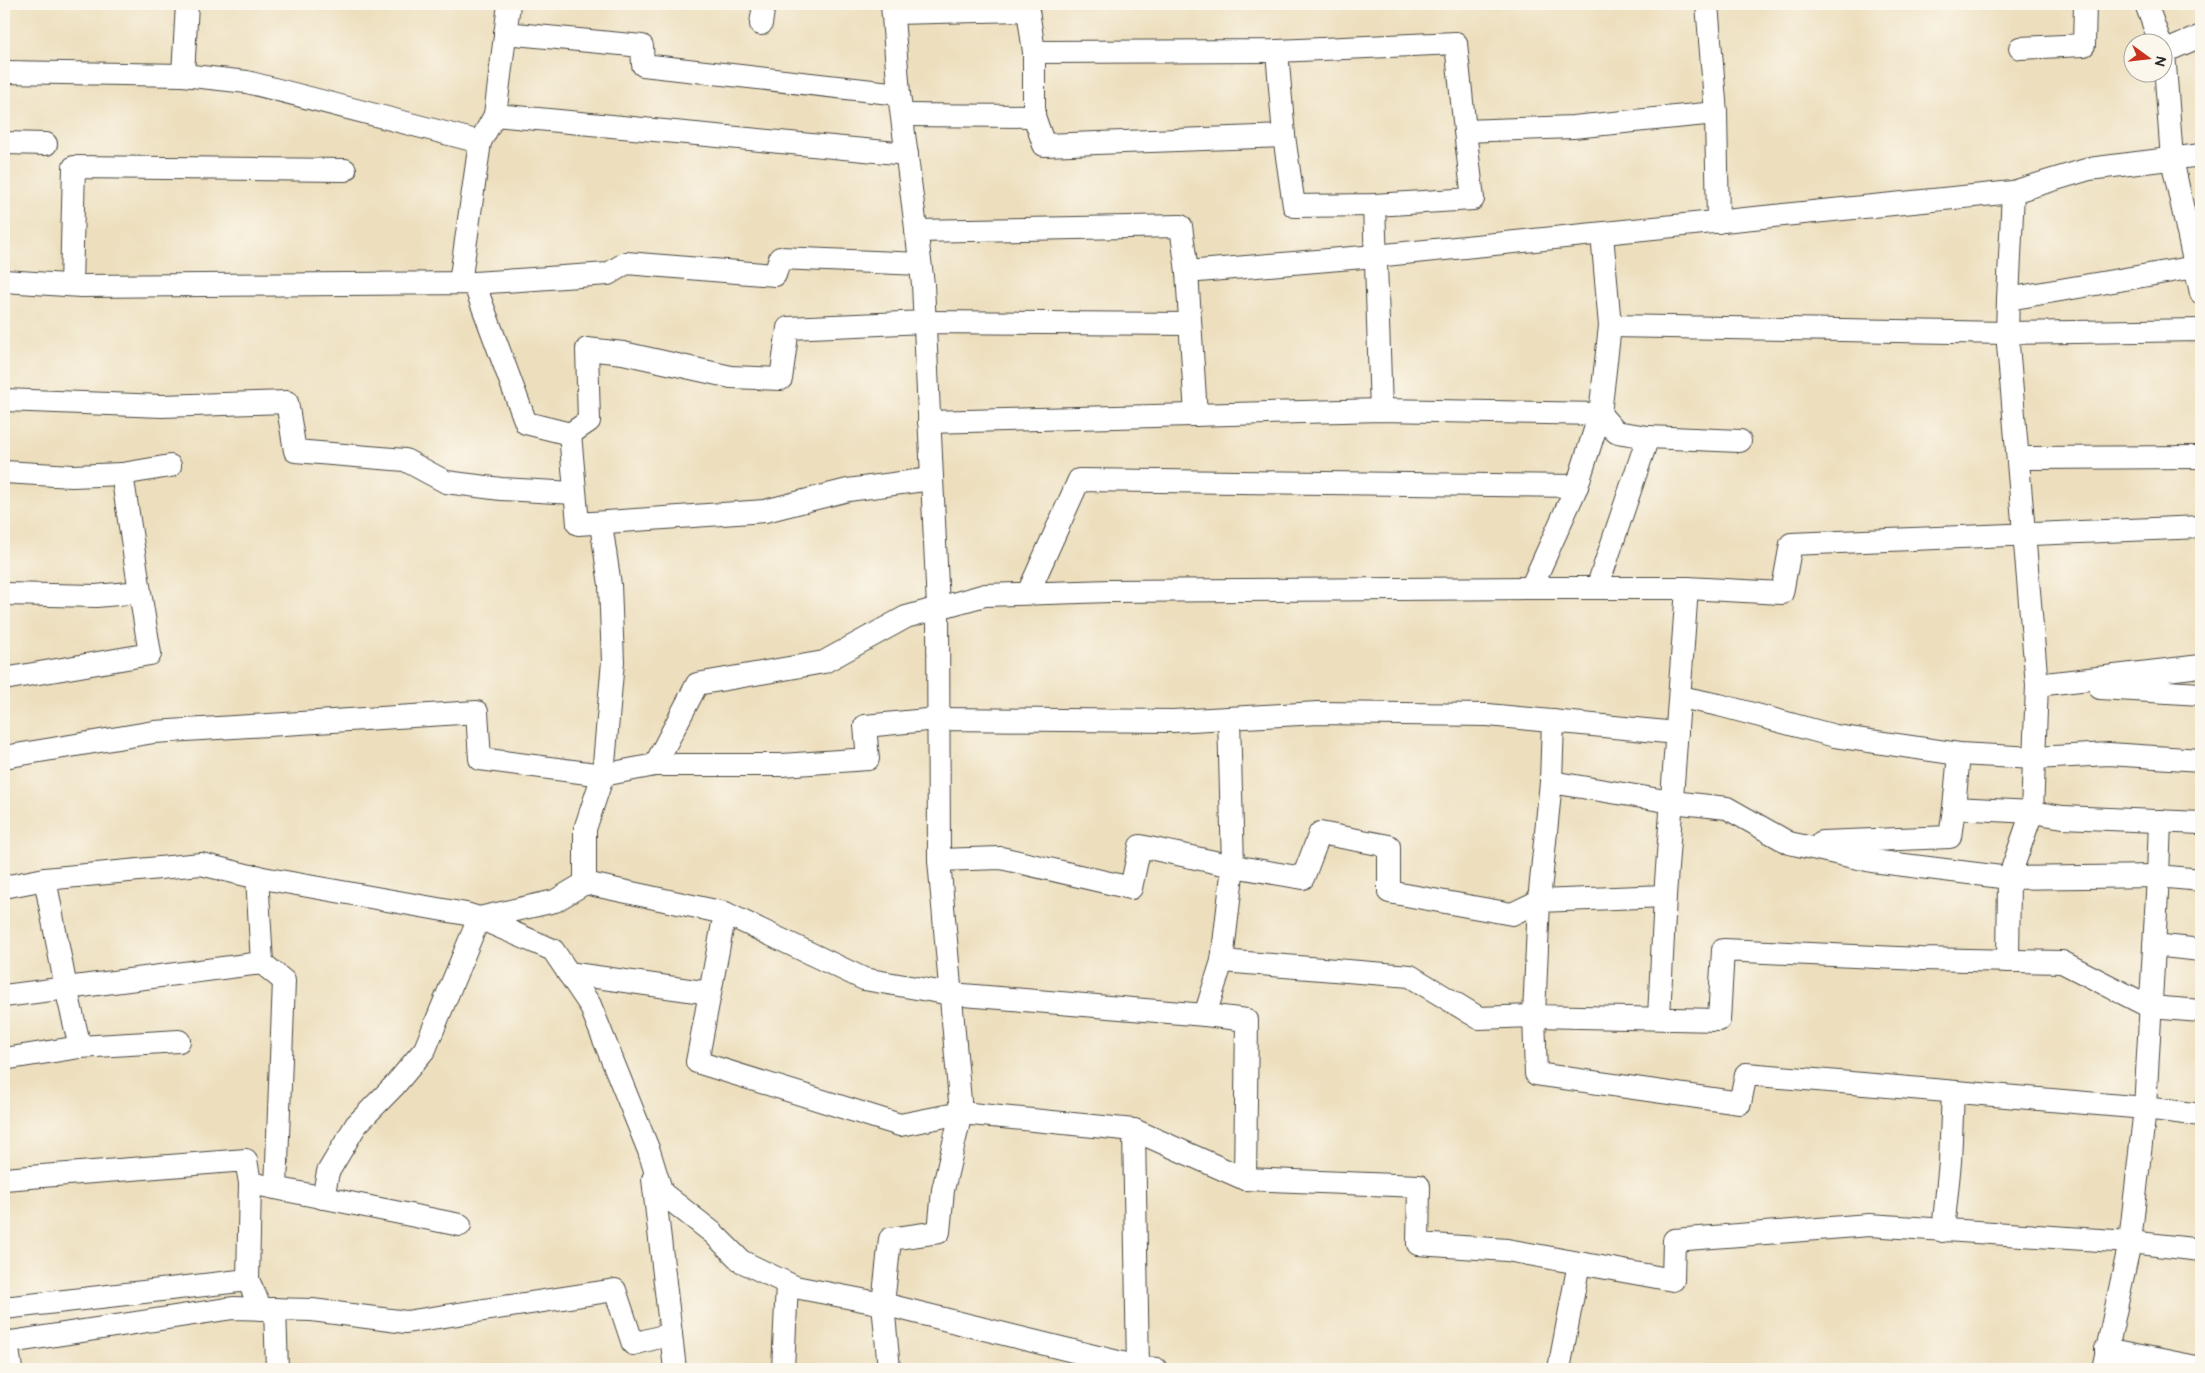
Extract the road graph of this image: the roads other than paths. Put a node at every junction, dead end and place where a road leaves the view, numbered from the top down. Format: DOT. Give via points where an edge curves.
graph roads {
  1 [pos="188,4"];
  2 [pos="508,4"];
  3 [pos="1708,4"];
  4 [pos="2085,4"];
  5 [pos="2146,4"];
  6 [pos="892,8"];
  7 [pos="2156,32"];
  8 [pos="505,33"];
  9 [pos="2201,36"];
  10 [pos="2172,44"];
  11 [pos="2020,48"];
  12 [pos="1278,51"];
  13 [pos="1034,52"];
  14 [pos="4,72"];
  15 [pos="183,75"];
  16 [pos="2165,82"];
  17 [pos="901,104"];
  18 [pos="1716,113"];
  19 [pos="496,115"];
  20 [pos="1034,116"];
  21 [pos="1465,131"];
  22 [pos="1284,136"];
  23 [pos="480,142"];
  24 [pos="4,143"];
  25 [pos="46,144"];
  26 [pos="907,154"];
  27 [pos="2201,155"];
  28 [pos="2172,159"];
  29 [pos="345,170"];
  30 [pos="2013,192"];
  31 [pos="1374,205"];
  32 [pos="1718,222"];
  33 [pos="916,231"];
  34 [pos="1602,234"];
  35 [pos="1375,256"];
  36 [pos="920,264"];
  37 [pos="2198,266"];
  38 [pos="1187,272"];
  39 [pos="4,280"];
  40 [pos="467,283"];
  41 [pos="71,285"];
  42 [pos="2201,293"];
  43 [pos="2008,299"];
  44 [pos="925,322"];
  45 [pos="1190,324"];
  46 [pos="1610,326"];
  47 [pos="2201,330"];
  48 [pos="2007,333"];
  49 [pos="4,400"];
  50 [pos="1381,410"];
  51 [pos="1196,414"];
  52 [pos="1600,414"];
  53 [pos="929,422"];
  54 [pos="570,434"];
  55 [pos="1648,437"];
  56 [pos="1740,441"];
  57 [pos="2201,457"];
  58 [pos="2018,458"];
  59 [pos="170,466"];
  60 [pos="4,472"];
  61 [pos="122,474"];
  62 [pos="931,479"];
  63 [pos="1577,486"];
  64 [pos="574,493"];
  65 [pos="601,524"];
  66 [pos="2201,528"];
  67 [pos="2024,534"];
  68 [pos="1531,588"];
  69 [pos="1597,588"];
  70 [pos="1687,588"];
  71 [pos="140,592"];
  72 [pos="1028,593"];
  73 [pos="4,594"];
  74 [pos="938,607"];
  75 [pos="2201,666"];
  76 [pos="4,679"];
  77 [pos="2037,685"];
  78 [pos="2201,694"];
  79 [pos="1680,697"];
  80 [pos="1229,718"];
  81 [pos="937,719"];
  82 [pos="1553,721"];
  83 [pos="1677,733"];
  84 [pos="1959,754"];
  85 [pos="4,757"];
  86 [pos="2035,758"];
  87 [pos="2201,760"];
  88 [pos="655,765"];
  89 [pos="602,775"];
  90 [pos="1551,782"];
  91 [pos="1672,802"];
  92 [pos="1954,808"];
  93 [pos="2032,812"];
  94 [pos="2160,821"];
  95 [pos="2201,823"];
  96 [pos="1950,837"];
  97 [pos="1790,843"];
  98 [pos="939,860"];
  99 [pos="1233,866"];
  100 [pos="1949,871"];
  101 [pos="257,876"];
  102 [pos="2158,876"];
  103 [pos="2009,878"];
  104 [pos="45,879"];
  105 [pos="2201,880"];
  106 [pos="585,883"];
  107 [pos="4,887"];
  108 [pos="1665,896"];
  109 [pos="1539,901"];
  110 [pos="725,913"];
  111 [pos="479,918"];
  112 [pos="2154,945"];
  113 [pos="2201,950"];
  114 [pos="1222,961"];
  115 [pos="2008,961"];
  116 [pos="262,963"];
  117 [pos="568,974"];
  118 [pos="66,988"];
  119 [pos="710,993"];
  120 [pos="951,994"];
  121 [pos="4,996"];
  122 [pos="2150,1007"];
  123 [pos="2201,1012"];
  124 [pos="1205,1015"];
  125 [pos="1534,1016"];
  126 [pos="1659,1018"];
  127 [pos="179,1041"];
  128 [pos="80,1047"];
  129 [pos="4,1059"];
  130 [pos="1953,1092"];
  131 [pos="2145,1108"];
  132 [pos="961,1113"];
  133 [pos="2201,1116"];
  134 [pos="1134,1130"];
  135 [pos="650,1155"];
  136 [pos="1244,1178"];
  137 [pos="4,1179"];
  138 [pos="250,1183"];
  139 [pos="276,1188"];
  140 [pos="323,1198"];
  141 [pos="460,1225"];
  142 [pos="1943,1231"];
  143 [pos="2130,1242"];
  144 [pos="2201,1250"];
  145 [pos="1579,1263"];
  146 [pos="248,1280"];
  147 [pos="787,1284"];
  148 [pos="883,1304"];
  149 [pos="4,1308"];
  150 [pos="268,1309"];
  151 [pos="671,1334"];
  152 [pos="5,1342"];
  153 [pos="2104,1359"];
  154 [pos="2201,1368"];
  155 [pos="11,1369"];
  156 [pos="277,1369"];
  157 [pos="675,1369"];
  158 [pos="783,1369"];
  159 [pos="889,1369"];
  160 [pos="1144,1369"];
  161 [pos="1559,1369"];
  1 -- 15 [label="street"];
  2 -- 8 [label="street"];
  3 -- 18 [label="street"];
  4 -- 11 [label="street" via="2084,45"];
  5 -- 7 [label="street"];
  6 -- 13 [label="street" via="1028,10"];
  6 -- 17 [label="street"];
  8 -- 17 [label="street" via="642,46 643,65"];
  8 -- 19 [label="street"];
  9 -- 10 [label="street"];
  12 -- 13 [label="street"];
  12 -- 21 [label="street" via="1456,43"];
  12 -- 22 [label="street"];
  13 -- 20 [label="street"];
  14 -- 15 [label="street"];
  15 -- 23 [label="street" via="247,82"];
  16 -- 28 [label="street"];
  17 -- 20 [label="street"];
  17 -- 26 [label="street"];
  18 -- 21 [label="street" via="1573,127"];
  18 -- 32 [label="street"];
  19 -- 23 [label="street"];
  19 -- 26 [label="street"];
  20 -- 22 [label="street" via="1044,145"];
  21 -- 31 [label="street" via="1473,199"];
  22 -- 31 [label="street" via="1294,206"];
  23 -- 40 [label="street"];
  24 -- 25 [label="street"];
  26 -- 33 [label="street"];
  27 -- 28 [label="street"];
  28 -- 30 [label="street" via="2088,169"];
  28 -- 37 [label="street"];
  29 -- 41 [label="street" via="74,167"];
  30 -- 32 [label="street"];
  30 -- 43 [label="street"];
  31 -- 35 [label="street"];
  32 -- 34 [label="street"];
  33 -- 36 [label="street"];
  33 -- 38 [label="street" via="1181,226"];
  34 -- 35 [label="street"];
  34 -- 46 [label="street"];
  35 -- 38 [label="street"];
  35 -- 50 [label="street"];
  36 -- 40 [label="street" via="780,258 775,275 626,263 608,274"];
  36 -- 44 [label="street"];
  37 -- 42 [label="street"];
  37 -- 43 [label="street"];
  38 -- 45 [label="street"];
  39 -- 41 [label="street"];
  40 -- 41 [label="street"];
  40 -- 54 [label="street" via="526,423"];
  43 -- 48 [label="street"];
  44 -- 45 [label="street"];
  44 -- 53 [label="street"];
  44 -- 54 [label="street" via="788,328 781,379 731,377 623,353 587,349 589,421"];
  45 -- 51 [label="street"];
  46 -- 48 [label="street"];
  46 -- 52 [label="street"];
  47 -- 48 [label="street"];
  48 -- 58 [label="street"];
  49 -- 64 [label="street" via="162,406 287,402 295,451 405,460 446,482"];
  50 -- 51 [label="street"];
  50 -- 52 [label="street"];
  51 -- 53 [label="street"];
  52 -- 55 [label="street" via="1616,432"];
  52 -- 63 [label="street"];
  53 -- 62 [label="street"];
  54 -- 64 [label="street"];
  55 -- 56 [label="street"];
  55 -- 69 [label="street"];
  57 -- 58 [label="street"];
  58 -- 67 [label="street"];
  59 -- 61 [label="street"];
  60 -- 61 [label="street" via="72,476"];
  61 -- 71 [label="street"];
  62 -- 65 [label="street" via="848,490 765,511"];
  62 -- 74 [label="street"];
  63 -- 68 [label="street"];
  63 -- 72 [label="street" via="1079,480"];
  64 -- 65 [label="street" via="578,524"];
  65 -- 89 [label="street" via="610,585 613,661"];
  66 -- 67 [label="street"];
  67 -- 70 [label="street" via="1791,544 1782,593"];
  67 -- 77 [label="street"];
  68 -- 69 [label="street"];
  68 -- 72 [label="street"];
  69 -- 70 [label="street"];
  70 -- 79 [label="street"];
  71 -- 73 [label="street" via="96,596"];
  71 -- 76 [label="street" via="150,654"];
  72 -- 74 [label="street" via="985,595"];
  74 -- 81 [label="street"];
  74 -- 88 [label="street" via="906,617 824,662 697,684"];
  75 -- 77 [label="street"];
  77 -- 78 [label="street"];
  77 -- 86 [label="street"];
  79 -- 83 [label="street"];
  79 -- 84 [label="street" via="1835,736"];
  80 -- 81 [label="street" via="1173,721"];
  80 -- 82 [label="street" via="1318,713 1488,715"];
  80 -- 99 [label="street"];
  81 -- 88 [label="street" via="865,726 868,759 782,765"];
  81 -- 98 [label="street"];
  82 -- 83 [label="street"];
  82 -- 90 [label="street"];
  83 -- 91 [label="street"];
  84 -- 86 [label="street"];
  84 -- 92 [label="street"];
  85 -- 89 [label="street" via="154,732 477,712 480,759"];
  86 -- 87 [label="street" via="2109,754"];
  86 -- 93 [label="street"];
  88 -- 89 [label="street"];
  89 -- 106 [label="street" via="585,829"];
  90 -- 91 [label="street"];
  90 -- 109 [label="street"];
  91 -- 97 [label="street" via="1727,808"];
  91 -- 108 [label="street"];
  92 -- 93 [label="street"];
  92 -- 96 [label="street"];
  93 -- 94 [label="street" via="2063,817"];
  93 -- 103 [label="street"];
  94 -- 95 [label="street"];
  94 -- 102 [label="street"];
  96 -- 97 [label="street"];
  96 -- 100 [label="street"];
  97 -- 100 [label="street" via="1872,861"];
  98 -- 99 [label="street" via="1001,858 1132,888 1140,846"];
  98 -- 120 [label="street"];
  99 -- 109 [label="street" via="1303,878 1320,833 1389,846 1388,892 1512,914"];
  99 -- 114 [label="street"];
  100 -- 103 [label="street"];
  101 -- 104 [label="street" via="201,864"];
  101 -- 111 [label="street"];
  101 -- 116 [label="street"];
  102 -- 103 [label="street"];
  102 -- 105 [label="street"];
  102 -- 112 [label="street"];
  103 -- 115 [label="street"];
  104 -- 107 [label="street"];
  104 -- 118 [label="street"];
  106 -- 110 [label="street"];
  106 -- 111 [label="street" via="555,901"];
  108 -- 109 [label="street"];
  108 -- 126 [label="street"];
  109 -- 125 [label="street"];
  110 -- 119 [label="street"];
  110 -- 120 [label="street" via="864,979"];
  111 -- 117 [label="street" via="552,950"];
  111 -- 140 [label="street" via="424,1049 356,1125 328,1172"];
  112 -- 113 [label="street"];
  112 -- 122 [label="street"];
  114 -- 124 [label="street"];
  114 -- 125 [label="street" via="1410,976 1479,1018"];
  115 -- 122 [label="street" via="2062,962"];
  115 -- 126 [label="street" via="1723,950 1719,1020"];
  116 -- 118 [label="street"];
  116 -- 139 [label="street" via="284,981"];
  117 -- 119 [label="street"];
  117 -- 135 [label="street" via="590,1005"];
  118 -- 121 [label="street"];
  118 -- 128 [label="street"];
  119 -- 132 [label="street" via="697,1062 900,1125"];
  120 -- 124 [label="street"];
  120 -- 132 [label="street"];
  122 -- 123 [label="street"];
  122 -- 131 [label="street"];
  124 -- 136 [label="street" via="1247,1020"];
  125 -- 126 [label="street"];
  125 -- 130 [label="street" via="1536,1074 1740,1103 1746,1074"];
  127 -- 128 [label="street"];
  128 -- 129 [label="street"];
  130 -- 131 [label="street"];
  130 -- 142 [label="street"];
  131 -- 133 [label="street"];
  131 -- 143 [label="street"];
  132 -- 134 [label="street"];
  132 -- 148 [label="street" via="943,1190 939,1232 890,1239"];
  134 -- 136 [label="street"];
  134 -- 160 [label="street"];
  135 -- 147 [label="street" via="662,1193 713,1233 741,1261"];
  135 -- 151 [label="street"];
  136 -- 145 [label="street" via="1419,1186 1418,1244 1507,1250"];
  137 -- 138 [label="street" via="246,1160"];
  138 -- 139 [label="street"];
  138 -- 146 [label="street"];
  139 -- 140 [label="street"];
  140 -- 141 [label="street"];
  142 -- 143 [label="street"];
  142 -- 145 [label="street" via="1869,1225 1674,1240 1673,1280"];
  143 -- 144 [label="street"];
  143 -- 153 [label="street"];
  145 -- 161 [label="street"];
  146 -- 149 [label="street"];
  146 -- 150 [label="street"];
  147 -- 148 [label="street"];
  147 -- 158 [label="street"];
  148 -- 159 [label="street"];
  148 -- 160 [label="street"];
  150 -- 151 [label="street" via="312,1310 406,1322 615,1290 632,1344"];
  150 -- 152 [label="street" via="233,1308"];
  150 -- 156 [label="street"];
  151 -- 157 [label="street"];
  152 -- 155 [label="street"];
  153 -- 154 [label="street"];
}
